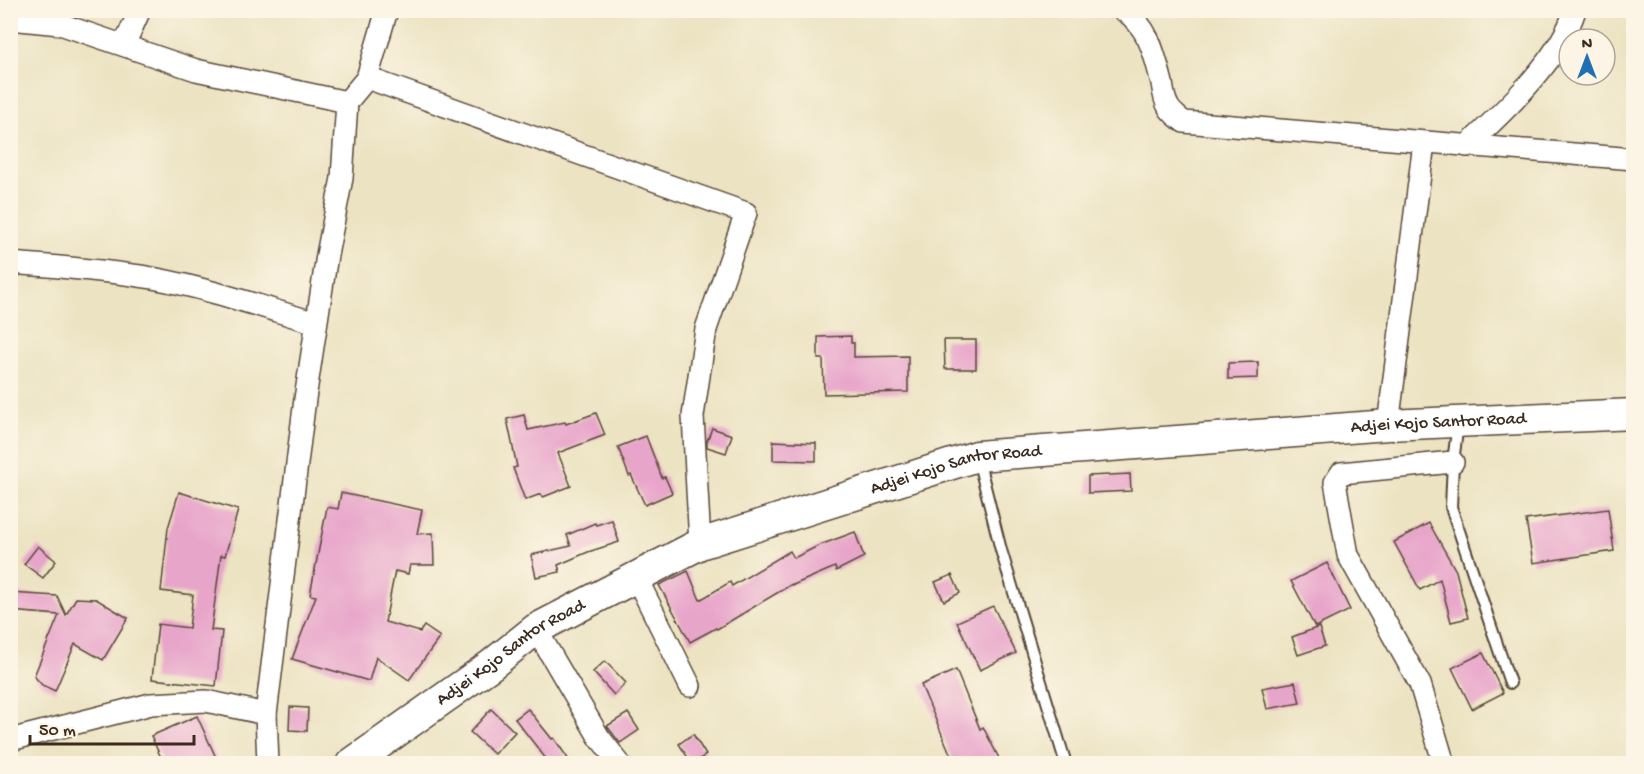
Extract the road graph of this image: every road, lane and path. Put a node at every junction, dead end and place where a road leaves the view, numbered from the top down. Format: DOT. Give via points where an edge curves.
graph roads {
  1 [pos="140,10"];
  2 [pos="387,10"];
  3 [pos="1575,10"];
  4 [pos="1130,12"];
  5 [pos="10,19"];
  6 [pos="124,45"];
  7 [pos="367,78"];
  8 [pos="347,102"];
  9 [pos="1424,143"];
  10 [pos="1467,146"];
  11 [pos="1634,159"];
  12 [pos="10,263"];
  13 [pos="316,323"];
  14 [pos="1634,414"];
  15 [pos="1458,422"];
  16 [pos="1388,425"];
  17 [pos="977,456"];
  18 [pos="1453,462"];
  19 [pos="700,544"];
  20 [pos="636,577"];
  21 [pos="536,629"];
  22 [pos="1510,683"];
  23 [pos="690,686"];
  24 [pos="266,714"];
  25 [pos="10,740"];
  26 [pos="268,764"];
  27 [pos="351,764"];
  28 [pos="620,764"];
  29 [pos="1066,764"];
  30 [pos="1444,764"];
  1 -- 6 [label="street"];
  2 -- 7 [label="street"];
  3 -- 10 [label="street" via="1560,42 1525,90"];
  4 -- 9 [label="street" via="1147,35 1167,105 1184,122"];
  5 -- 6 [label="street" via="60,24"];
  6 -- 8 [label="street" via="196,70"];
  7 -- 8 [label="street"];
  7 -- 19 [label="street" via="746,213 706,329 693,416"];
  8 -- 13 [label="street" via="342,178"];
  9 -- 10 [label="street"];
  9 -- 16 [label="street"];
  10 -- 11 [label="street"];
  12 -- 13 [label="street" via="153,279"];
  13 -- 24 [label="street"];
  14 -- 15 [label="street, Adjei Kojo Santor Road"];
  15 -- 16 [label="street, Adjei Kojo Santor Road"];
  15 -- 18 [label="lane"];
  16 -- 17 [label="street, Adjei Kojo Santor Road"];
  17 -- 19 [label="street, Adjei Kojo Santor Road"];
  17 -- 29 [label="lane" via="1001,550"];
  18 -- 22 [label="lane" via="1451,507"];
  18 -- 30 [label="street" via="1341,473 1335,482 1348,555 1420,684"];
  19 -- 20 [label="street, Adjei Kojo Santor Road"];
  20 -- 21 [label="street, Adjei Kojo Santor Road"];
  20 -- 23 [label="street"];
  21 -- 27 [label="street, Adjei Kojo Santor Road"];
  21 -- 28 [label="street" via="598,737"];
  24 -- 25 [label="street" via="206,701 151,704"];
  24 -- 26 [label="street"];
}
